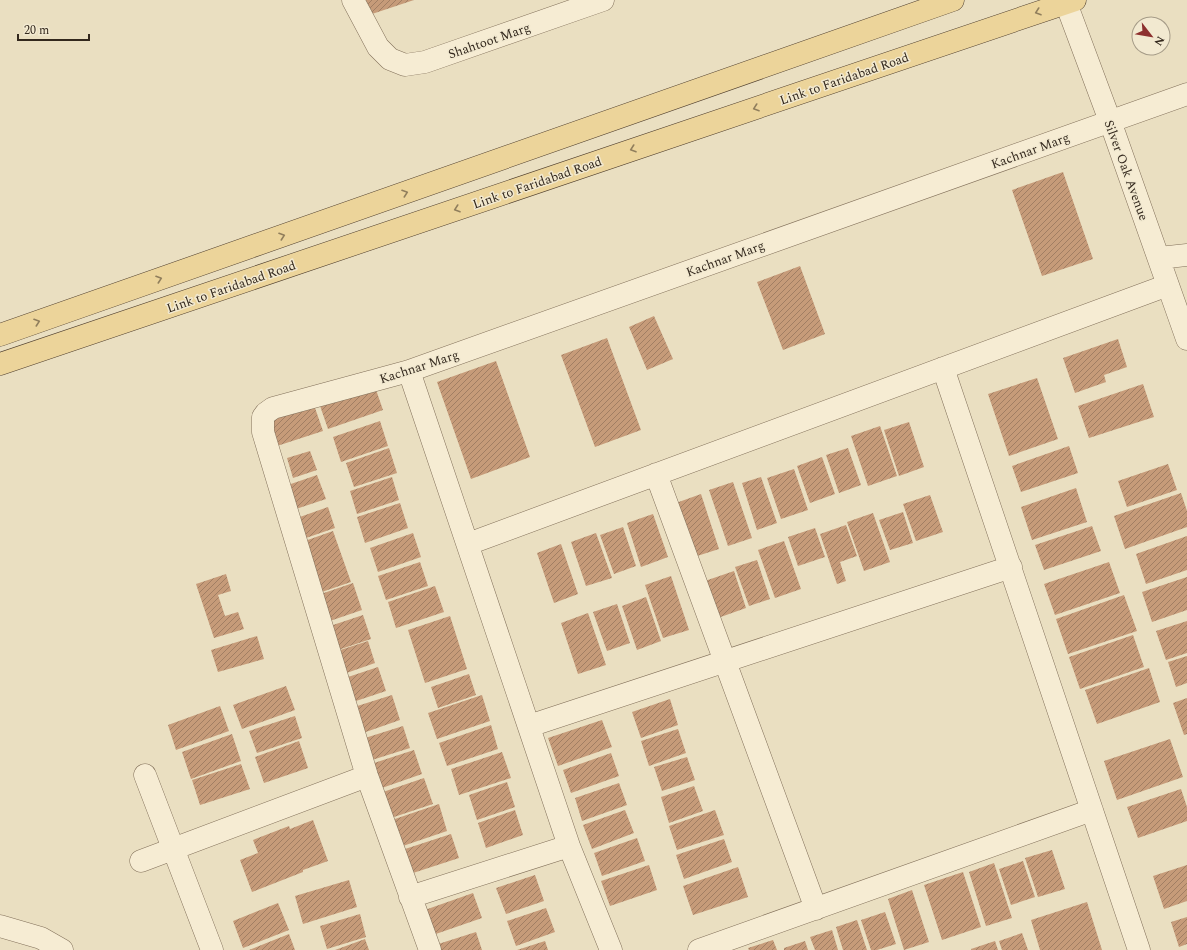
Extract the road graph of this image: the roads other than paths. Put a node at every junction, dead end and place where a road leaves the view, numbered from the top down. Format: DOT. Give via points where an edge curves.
graph roads {
  1 [pos="353,0"];
  2 [pos="603,0"];
  3 [pos="953,0"];
  4 [pos="1070,1"];
  5 [pos="581,4"];
  6 [pos="1187,94"];
  7 [pos="1110,121"];
  8 [pos="1187,255"];
  9 [pos="1159,258"];
  10 [pos="1168,284"];
  11 [pos="0,335"];
  12 [pos="1187,339"];
  13 [pos="0,364"];
  14 [pos="944,368"];
  15 [pos="409,371"];
  16 [pos="656,474"];
  17 [pos="468,544"];
  18 [pos="1011,567"];
  19 [pos="724,662"];
  20 [pos="529,726"];
  21 [pos="145,775"];
  22 [pos="367,776"];
  23 [pos="1092,810"];
  24 [pos="570,846"];
  25 [pos="173,849"];
  26 [pos="141,861"];
  27 [pos="410,897"];
  28 [pos="816,909"];
  29 [pos="0,926"];
  30 [pos="62,950"];
  31 [pos="212,950"];
  32 [pos="430,950"];
  33 [pos="611,950"];
  34 [pos="699,950"];
  35 [pos="1139,950"];
  1 -- 5 [label="street, Shahtoot Marg" via="378,47 390,59 405,65 425,62"];
  2 -- 5 [label="street, Shahtoot Marg"];
  11 -- 3 [label="main road, one-way"];
  4 -- 7 [label="street, Silver Oak Avenue"];
  4 -- 13 [label="main road, Link to Faridabad Road, one-way"];
  6 -- 7 [label="street, Kachnar Marg"];
  7 -- 9 [label="street, Silver Oak Avenue"];
  7 -- 15 [label="street, Kachnar Marg"];
  8 -- 9 [label="street"];
  9 -- 10 [label="street, Silver Oak Avenue"];
  10 -- 12 [label="street, Silver Oak Avenue"];
  10 -- 14 [label="street"];
  14 -- 16 [label="street"];
  14 -- 18 [label="street"];
  15 -- 17 [label="street"];
  15 -- 22 [label="street, Kachnar Marg" via="273,408 262,417 263,432"];
  16 -- 17 [label="street"];
  16 -- 19 [label="street"];
  17 -- 20 [label="street"];
  18 -- 19 [label="street"];
  18 -- 23 [label="street"];
  19 -- 20 [label="street"];
  19 -- 28 [label="street"];
  20 -- 24 [label="street"];
  21 -- 25 [label="street"];
  22 -- 25 [label="street"];
  22 -- 27 [label="street"];
  23 -- 28 [label="street"];
  23 -- 35 [label="street"];
  24 -- 27 [label="street"];
  24 -- 33 [label="street"];
  25 -- 26 [label="street"];
  25 -- 31 [label="street"];
  27 -- 32 [label="street"];
  28 -- 34 [label="street"];
  29 -- 30 [label="street" via="41,938"];
}
